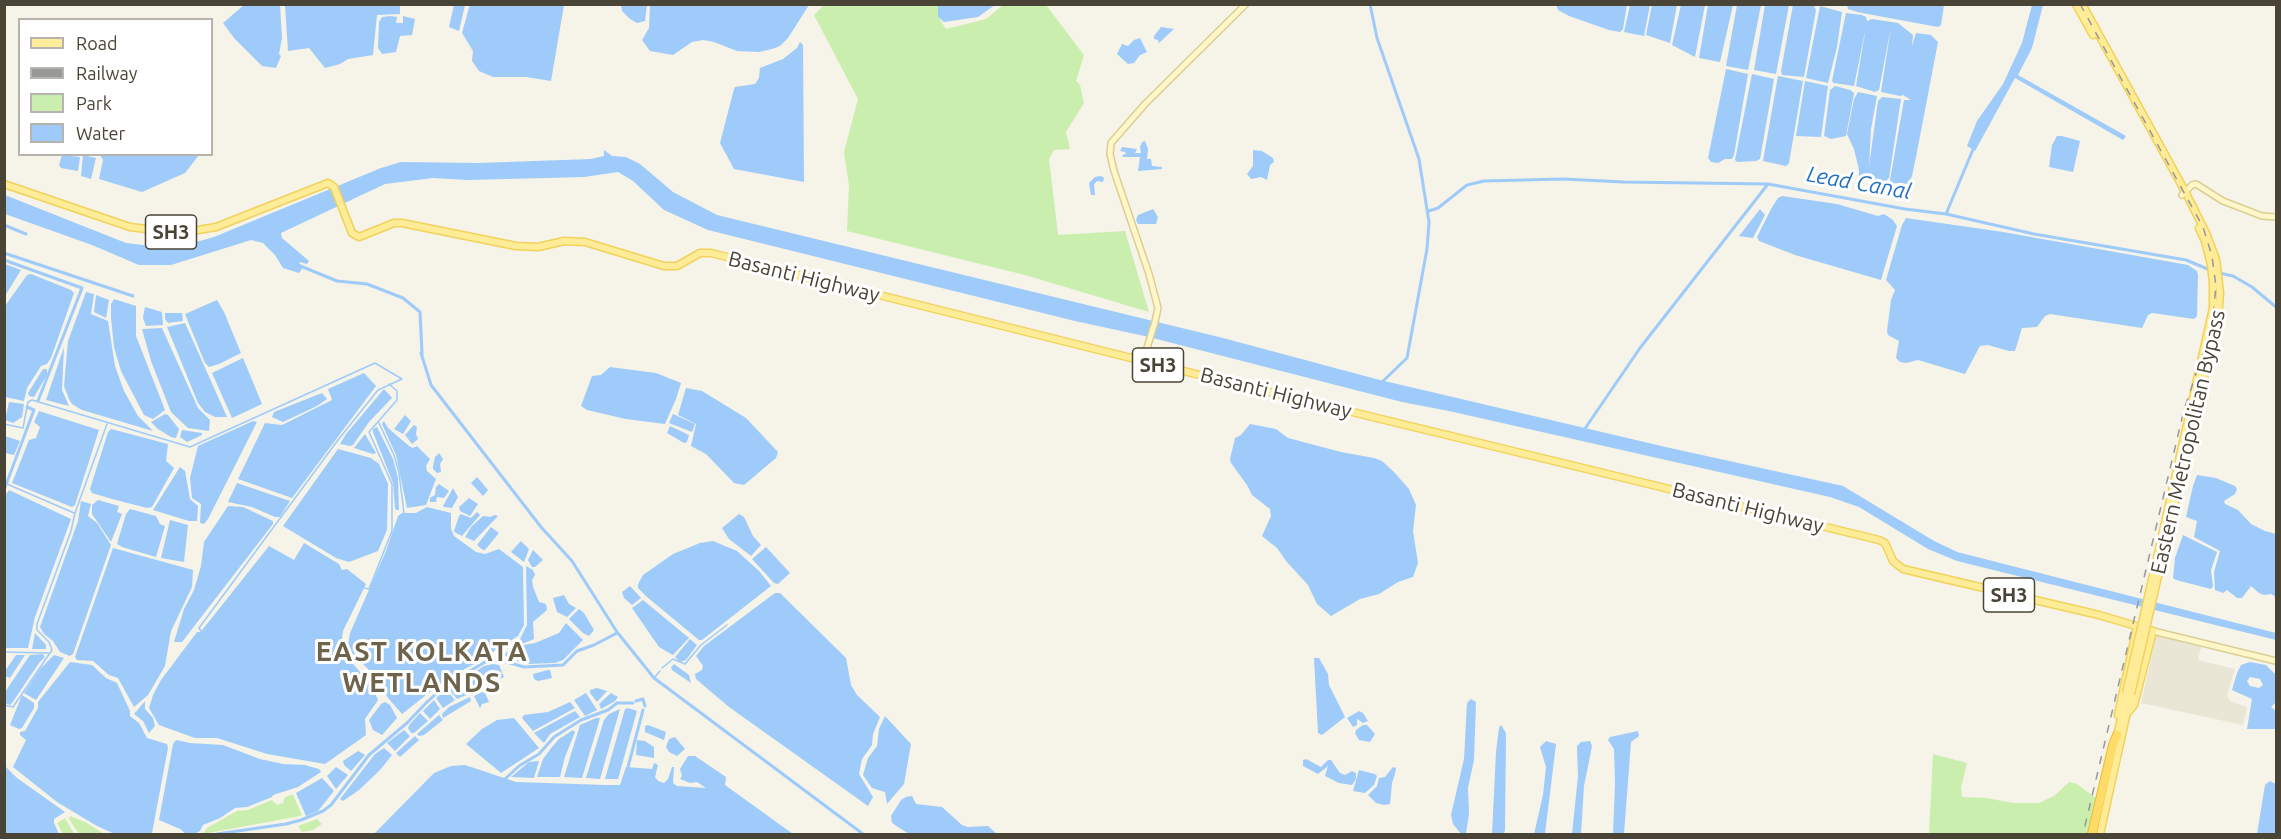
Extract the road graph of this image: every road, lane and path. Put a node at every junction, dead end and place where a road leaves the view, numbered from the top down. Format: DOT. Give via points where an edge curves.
graph roads {
  1 [pos="1246,4"];
  2 [pos="2076,4"];
  3 [pos="2082,6"];
  4 [pos="4,184"];
  5 [pos="2184,194"];
  6 [pos="2277,217"];
  7 [pos="1143,361"];
  8 [pos="2137,627"];
  9 [pos="2153,631"];
  10 [pos="2277,661"];
  11 [pos="2129,693"];
  12 [pos="2127,714"];
  13 [pos="2120,724"];
  14 [pos="2117,735"];
  15 [pos="2093,834"];
  16 [pos="2100,834"];
  1 -- 7 [label="main road" via="1111,143 1114,171 1158,308"];
  2 -- 5 [label="main road"];
  3 -- 5 [label="main road, Eastern Metropolitan Bypass"];
  4 -- 7 [label="main road, Basanti Highway / SH3" via="130,227 180,233 216,227 328,183 334,188 352,232 359,237 394,223 406,223 524,247 585,242 664,266 680,265 700,253 711,253"];
  5 -- 6 [label="main road" via="2196,184 2223,201 2262,216"];
  5 -- 11 [label="main road, Eastern Metropolitan Bypass, bridge" via="2207,240 2219,304"];
  7 -- 8 [label="main road, Basanti Highway / SH3" via="1879,540 1893,561 1909,570"];
  8 -- 9 [label="main road, SH3"];
  8 -- 13 [label="main road" via="2119,708"];
  9 -- 10 [label="main road"];
  9 -- 12 [label="main road" via="2134,705"];
  11 -- 12 [label="main road, Eastern Metropolitan Bypass"];
  11 -- 13 [label="main road"];
  12 -- 16 [label="main road, Eastern Metropolitan Bypass"];
  13 -- 14 [label="main road"];
  14 -- 15 [label="main road"];
  14 -- 15 [label="highway"];
}
